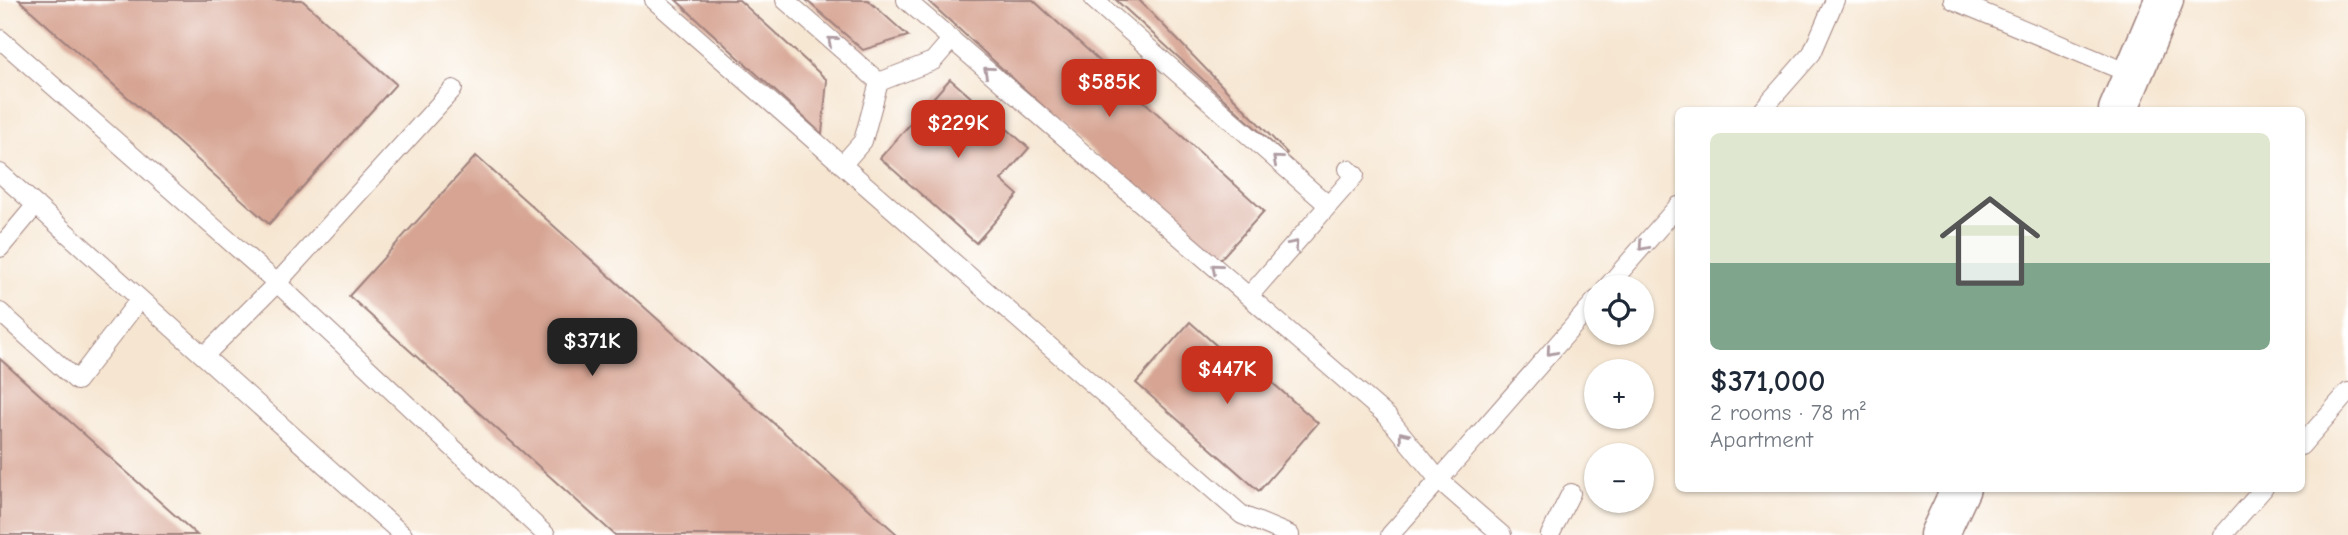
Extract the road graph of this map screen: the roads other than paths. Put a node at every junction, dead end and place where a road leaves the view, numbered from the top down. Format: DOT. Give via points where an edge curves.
graph roads {
  1 [pos="654,0"];
  2 [pos="785,0"];
  3 [pos="906,0"];
  4 [pos="1094,0"];
  5 [pos="1835,0"];
  6 [pos="1953,0"];
  7 [pos="2164,0"];
  8 [pos="0,39"];
  9 [pos="952,40"];
  10 [pos="2133,75"];
  11 [pos="879,82"];
  12 [pos="453,89"];
  13 [pos="1765,107"];
  14 [pos="2119,107"];
  15 [pos="842,165"];
  16 [pos="1348,169"];
  17 [pos="0,173"];
  18 [pos="36,205"];
  19 [pos="1328,205"];
  20 [pos="1675,209"];
  21 [pos="0,248"];
  22 [pos="1618,275"];
  23 [pos="278,283"];
  24 [pos="1249,296"];
  25 [pos="140,299"];
  26 [pos="0,312"];
  27 [pos="1584,314"];
  28 [pos="204,356"];
  29 [pos="2348,392"];
  30 [pos="2305,441"];
  31 [pos="1439,480"];
  32 [pos="1959,492"];
  33 [pos="2261,492"];
  34 [pos="1571,493"];
  35 [pos="403,535"];
  36 [pos="545,535"];
  37 [pos="1290,535"];
  38 [pos="1390,535"];
  39 [pos="1502,535"];
  40 [pos="1550,535"];
  41 [pos="1939,535"];
  42 [pos="2223,535"];
  1 -- 15 [label="lane"];
  11 -- 2 [label="lane, one-way"];
  3 -- 9 [label="lane"];
  19 -- 4 [label="lane, one-way"];
  5 -- 13 [label="lane" via="1812,53"];
  6 -- 10 [label="lane"];
  7 -- 10 [label="street"];
  8 -- 23 [label="lane"];
  9 -- 11 [label="lane" via="933,61"];
  24 -- 9 [label="lane, one-way"];
  10 -- 14 [label="street"];
  11 -- 15 [label="lane" via="863,141"];
  12 -- 23 [label="lane"];
  15 -- 37 [label="lane" via="1242,515"];
  16 -- 19 [label="lane" via="1354,176"];
  17 -- 18 [label="lane"];
  18 -- 21 [label="lane"];
  18 -- 25 [label="lane"];
  24 -- 19 [label="lane, one-way"];
  20 -- 22 [label="lane, one-way"];
  23 -- 28 [label="lane"];
  23 -- 36 [label="lane"];
  31 -- 24 [label="lane, one-way" via="1387,416"];
  25 -- 26 [label="lane" via="77,381"];
  25 -- 28 [label="lane"];
  27 -- 31 [label="lane, one-way"];
  28 -- 35 [label="lane"];
  29 -- 30 [label="lane"];
  31 -- 38 [label="lane"];
  31 -- 39 [label="lane"];
  32 -- 41 [label="street"];
  33 -- 42 [label="lane"];
  34 -- 40 [label="lane"];
}
